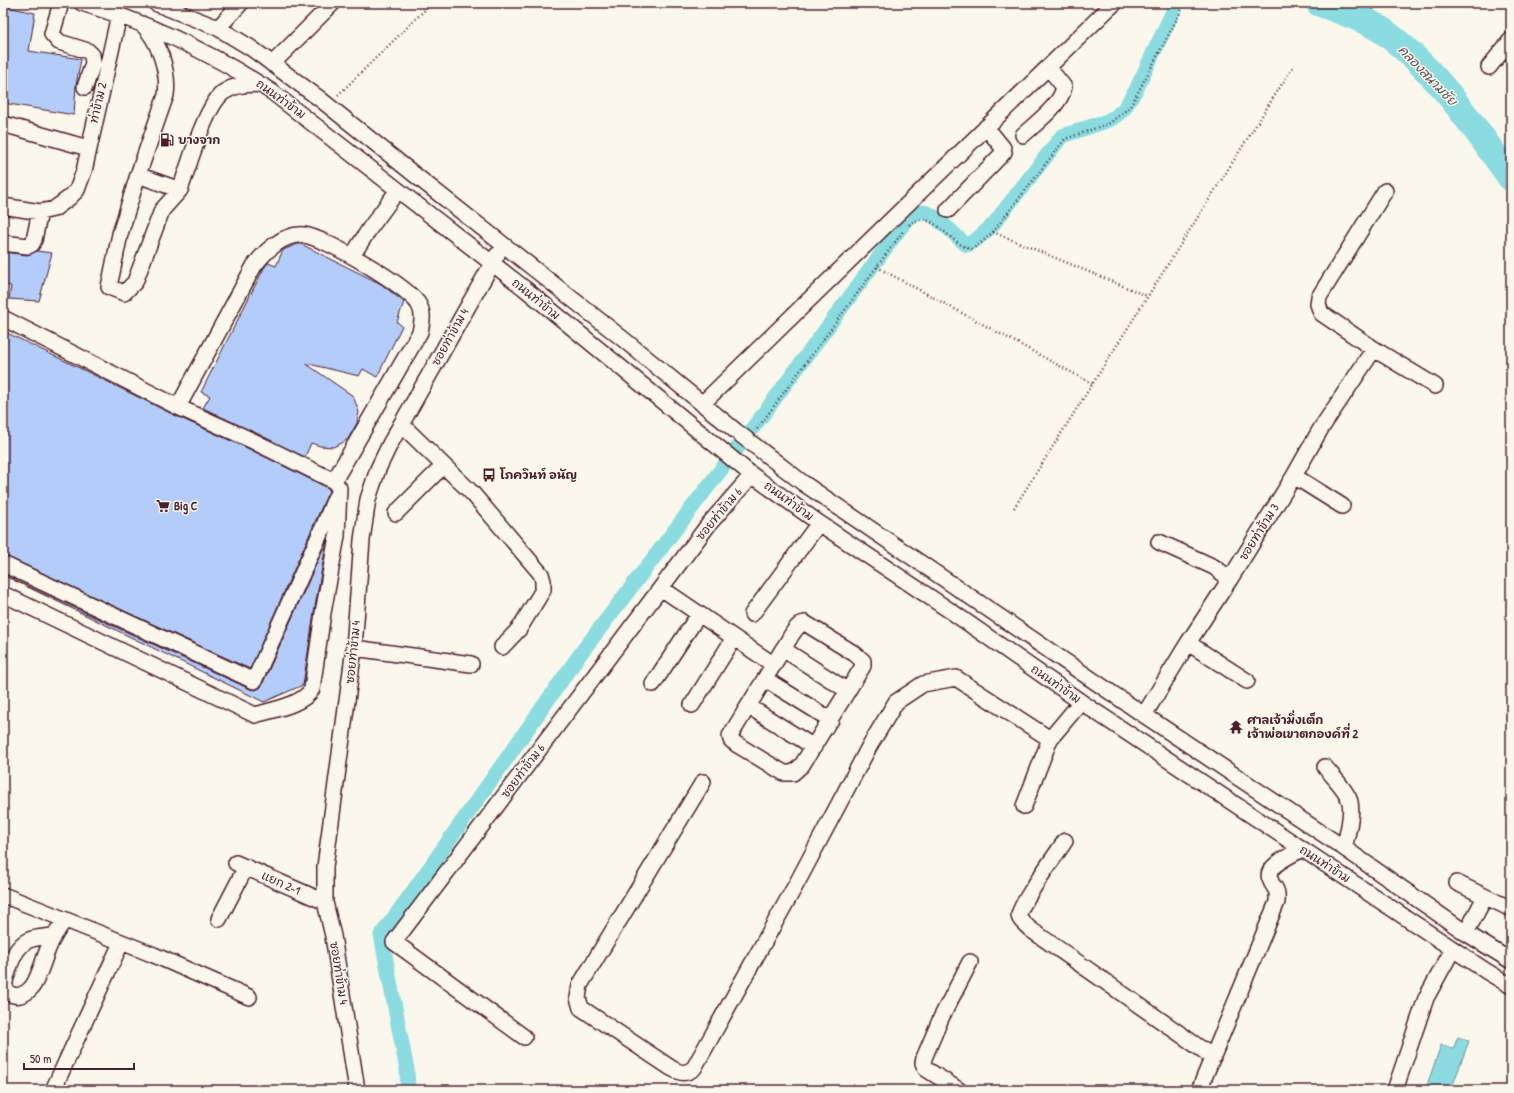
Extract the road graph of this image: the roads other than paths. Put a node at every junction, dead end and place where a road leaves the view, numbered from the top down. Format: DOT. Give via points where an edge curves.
graph roads {
  1 [pos="61,3"];
  2 [pos="82,3"];
  3 [pos="155,3"];
  4 [pos="241,3"];
  5 [pos="333,3"];
  6 [pos="1115,3"];
  7 [pos="119,15"];
  8 [pos="140,22"];
  9 [pos="218,28"];
  10 [pos="1511,40"];
  11 [pos="272,64"];
  12 [pos="1048,67"];
  13 [pos="1489,67"];
  14 [pos="262,85"];
  15 [pos="86,87"];
  16 [pos="3,124"];
  17 [pos="986,127"];
  18 [pos="1023,136"];
  19 [pos="88,148"];
  20 [pos="138,175"];
  21 [pos="180,190"];
  22 [pos="398,190"];
  23 [pos="1386,191"];
  24 [pos="3,206"];
  25 [pos="948,210"];
  26 [pos="40,212"];
  27 [pos="3,243"];
  28 [pos="503,245"];
  29 [pos="352,256"];
  30 [pos="491,263"];
  31 [pos="3,318"];
  32 [pos="1374,349"];
  33 [pos="1435,386"];
  34 [pos="702,404"];
  35 [pos="178,406"];
  36 [pos="401,424"];
  37 [pos="443,466"];
  38 [pos="747,471"];
  39 [pos="1294,476"];
  40 [pos="336,485"];
  41 [pos="1342,506"];
  42 [pos="396,513"];
  43 [pos="819,523"];
  44 [pos="1159,542"];
  45 [pos="3,564"];
  46 [pos="1230,579"];
  47 [pos="661,588"];
  48 [pos="3,594"];
  49 [pos="699,614"];
  50 [pos="752,614"];
  51 [pos="734,638"];
  52 [pos="1188,643"];
  53 [pos="502,647"];
  54 [pos="354,648"];
  55 [pos="784,649"];
  56 [pos="471,664"];
  57 [pos="774,665"];
  58 [pos="765,679"];
  59 [pos="1247,681"];
  60 [pos="652,684"];
  61 [pos="848,691"];
  62 [pos="1081,702"];
  63 [pos="692,705"];
  64 [pos="748,706"];
  65 [pos="1144,715"];
  66 [pos="831,720"];
  67 [pos="1050,739"];
  68 [pos="814,747"];
  69 [pos="1325,767"];
  70 [pos="703,782"];
  71 [pos="1024,806"];
  72 [pos="1065,841"];
  73 [pos="1344,848"];
  74 [pos="1302,849"];
  75 [pos="1457,883"];
  76 [pos="3,895"];
  77 [pos="1485,897"];
  78 [pos="325,902"];
  79 [pos="1511,906"];
  80 [pos="219,919"];
  81 [pos="65,920"];
  82 [pos="1466,933"];
  83 [pos="53,936"];
  84 [pos="121,943"];
  85 [pos="1453,949"];
  86 [pos="1511,961"];
  87 [pos="970,962"];
  88 [pos="1511,986"];
  89 [pos="249,996"];
  90 [pos="524,1037"];
  91 [pos="1213,1057"];
  92 [pos="53,1090"];
  93 [pos="357,1090"];
  94 [pos="958,1090"];
  95 [pos="1199,1090"];
  96 [pos="1395,1090"];
  1 -- 15 [label="street" via="52,34 59,42 88,51 92,55 93,62"];
  2 -- 7 [label="street, ถนนท่าข้าม"];
  3 -- 9 [label="street, ถนนท่าข้าม"];
  4 -- 9 [label="street"];
  5 -- 11 [label="street"];
  6 -- 12 [label="street"];
  7 -- 8 [label="street, ถนนท่าข้าม"];
  7 -- 19 [label="street, ท่าข้าม 2"];
  8 -- 14 [label="street, ถนนท่าข้าม" via="203,50"];
  8 -- 20 [label="street" via="150,31 156,42 167,85 166,95"];
  9 -- 11 [label="street, ถนนท่าข้าม"];
  10 -- 13 [label="street"];
  11 -- 28 [label="street, ถนนท่าข้าม"];
  12 -- 17 [label="street"];
  12 -- 18 [label="street" via="1064,87 1063,94"];
  14 -- 21 [label="street" via="238,85 222,93 214,103"];
  14 -- 22 [label="street, ถนนท่าข้าม"];
  16 -- 19 [label="street"];
  17 -- 25 [label="street" via="1004,152"];
  17 -- 34 [label="street"];
  19 -- 26 [label="street, ท่าข้าม 2" via="77,190 54,209"];
  20 -- 21 [label="street"];
  20 -- 21 [label="street" via="120,234 109,287 124,293 135,282 162,210"];
  22 -- 29 [label="street"];
  22 -- 30 [label="street, ถนนท่าข้าม"];
  23 -- 32 [label="street" via="1319,297 1318,304 1321,313"];
  24 -- 26 [label="street"];
  26 -- 27 [label="street" via="32,244 28,246"];
  28 -- 30 [label="street, ซอยท่าข้าม 4"];
  28 -- 34 [label="street, ถนนท่าข้าม"];
  29 -- 35 [label="street" via="304,235 283,239 264,254 254,266"];
  29 -- 40 [label="street" via="396,283 419,304 423,316 420,332"];
  30 -- 36 [label="street, ซอยท่าข้าม 4"];
  30 -- 38 [label="street, ถนนท่าข้าม"];
  31 -- 35 [label="street"];
  32 -- 33 [label="street"];
  32 -- 39 [label="street, ซอยท่าข้าม 3" via="1320,430"];
  34 -- 65 [label="street, ถนนท่าข้าม" via="803,483"];
  35 -- 40 [label="street" via="251,440"];
  36 -- 37 [label="street"];
  36 -- 54 [label="street, ซอยท่าข้าม 4" via="378,469 368,499 362,540"];
  37 -- 42 [label="street"];
  37 -- 53 [label="street" via="473,494 541,574 543,590 519,629"];
  38 -- 43 [label="street, ถนนท่าข้าม"];
  38 -- 47 [label="street, ซอยท่าข้าม 6"];
  39 -- 41 [label="street"];
  39 -- 46 [label="street, ซอยท่าข้าม 3"];
  40 -- 45 [label="street" via="324,525 254,680"];
  40 -- 48 [label="street" via="337,536 312,689 300,700 262,713 255,715"];
  43 -- 50 [label="street"];
  43 -- 62 [label="street, ถนนท่าข้าม"];
  44 -- 46 [label="street" via="1214,567"];
  46 -- 52 [label="street, ซอยท่าข้าม 3"];
  47 -- 49 [label="street"];
  47 -- 90 [label="street, ซอยท่าข้าม 6" via="394,942"];
  49 -- 51 [label="street"];
  49 -- 60 [label="street"];
  51 -- 57 [label="street"];
  51 -- 63 [label="street"];
  52 -- 59 [label="street"];
  52 -- 65 [label="street, ซอยท่าข้าม 3"];
  54 -- 56 [label="street"];
  54 -- 78 [label="street, ซอยท่าข้าม 4" via="325,867"];
  55 -- 57 [label="street"];
  55 -- 61 [label="street"];
  55 -- 61 [label="street" via="801,623 805,623 855,654 863,661 863,666"];
  57 -- 58 [label="street"];
  58 -- 64 [label="street"];
  58 -- 66 [label="street"];
  61 -- 66 [label="street"];
  62 -- 67 [label="street"];
  62 -- 74 [label="street, ถนนท่าข้าม"];
  64 -- 68 [label="street"];
  64 -- 68 [label="street" via="730,736 736,744 788,774 798,770"];
  65 -- 73 [label="street, ถนนท่าข้าม"];
  66 -- 68 [label="street"];
  67 -- 70 [label="street" via="956,678 923,684 896,702 694,1068 683,1073 671,1068 581,1008 578,998 580,985"];
  67 -- 71 [label="street"];
  69 -- 73 [label="street" via="1350,800 1351,810"];
  72 -- 91 [label="street" via="1032,890 1019,913 1020,918 1030,929"];
  73 -- 82 [label="street, ถนนท่าข้าม"];
  74 -- 85 [label="street, ถนนท่าข้าม"];
  74 -- 91 [label="street" via="1275,865 1269,875 1278,890 1277,902"];
  75 -- 77 [label="street"];
  76 -- 81 [label="street"];
  77 -- 79 [label="street" via="1507,907"];
  77 -- 82 [label="street"];
  78 -- 80 [label="street, แยก 2-1" via="241,865"];
  78 -- 93 [label="street, ซอยท่าข้าม 4" via="334,936"];
  81 -- 83 [label="street"];
  81 -- 84 [label="street"];
  82 -- 86 [label="street, ถนนท่าข้าม"];
  84 -- 89 [label="street"];
  84 -- 92 [label="street"];
  85 -- 88 [label="street, ถนนท่าข้าม"];
  85 -- 96 [label="street" via="1426,998"];
  87 -- 94 [label="street" via="941,1018 923,1063 926,1069"];
  91 -- 95 [label="street"];
}
